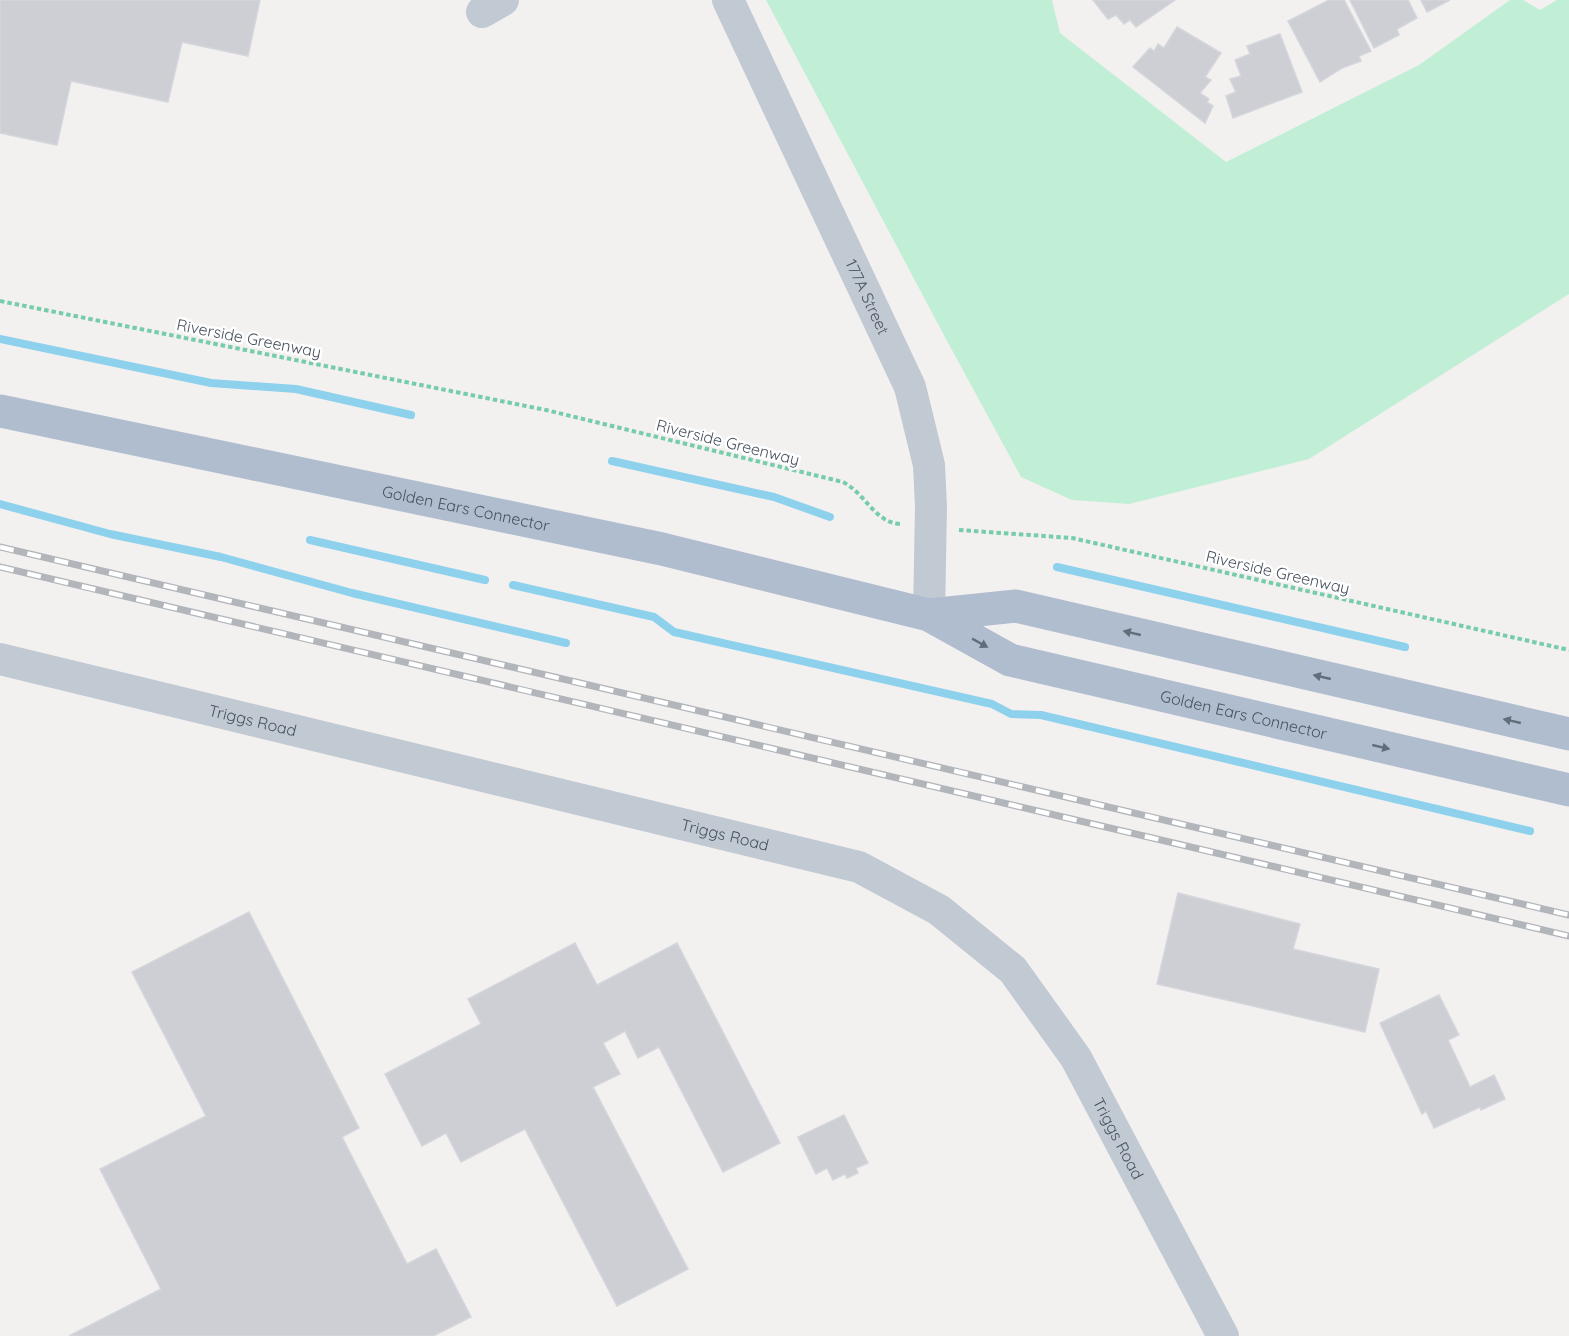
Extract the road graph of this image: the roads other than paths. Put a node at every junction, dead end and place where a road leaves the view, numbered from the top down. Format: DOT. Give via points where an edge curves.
graph roads {
  1 [pos="728,0"];
  2 [pos="0,411"];
  3 [pos="928,615"];
  4 [pos="0,659"];
  5 [pos="1569,734"];
  6 [pos="1569,790"];
  7 [pos="1223,1336"];
  1 -- 3 [label="street, 177A Street" via="910,387 929,465"];
  2 -- 3 [label="main road, Golden Ears Connector" via="662,549"];
  5 -- 3 [label="main road, Golden Ears Connector, one-way" via="1016,606"];
  3 -- 6 [label="main road, Golden Ears Connector, one-way" via="1010,660"];
  4 -- 7 [label="street, Triggs Road" via="859,867 939,910 1013,970 1076,1058"];
}
